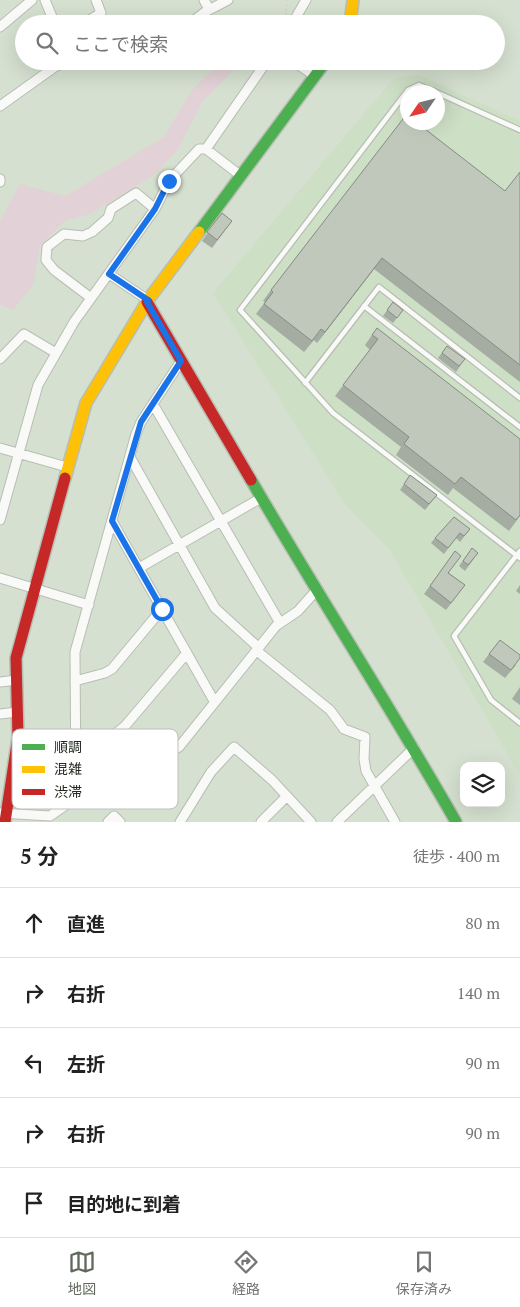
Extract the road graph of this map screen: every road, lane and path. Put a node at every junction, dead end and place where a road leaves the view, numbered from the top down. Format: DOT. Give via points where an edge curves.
graph roads {
  1 [pos="32,0"];
  2 [pos="44,0"];
  3 [pos="96,0"];
  4 [pos="204,0"];
  5 [pos="228,0"];
  6 [pos="287,0"];
  7 [pos="306,0"];
  8 [pos="353,0"];
  9 [pos="209,9"];
  10 [pos="51,15"];
  11 [pos="98,15"];
  12 [pos="201,15"];
  13 [pos="286,15"];
  14 [pos="297,15"];
  15 [pos="351,15"];
  16 [pos="0,26"];
  17 [pos="50,70"];
  18 [pos="261,70"];
  19 [pos="306,70"];
  20 [pos="319,70"];
  21 [pos="315,76"];
  22 [pos="445,97"];
  23 [pos="400,100"];
  24 [pos="0,106"];
  25 [pos="520,130"];
  26 [pos="206,149"];
  27 [pos="241,176"];
  28 [pos="155,209"];
  29 [pos="109,274"];
  30 [pos="91,298"];
  31 [pos="148,301"];
  32 [pos="364,306"];
  33 [pos="56,353"];
  34 [pos="0,359"];
  35 [pos="181,361"];
  36 [pos="304,382"];
  37 [pos="520,398"];
  38 [pos="153,404"];
  39 [pos="520,427"];
  40 [pos="0,448"];
  41 [pos="18,454"];
  42 [pos="130,457"];
  43 [pos="67,467"];
  44 [pos="261,498"];
  45 [pos="0,520"];
  46 [pos="112,521"];
  47 [pos="221,522"];
  48 [pos="180,545"];
  49 [pos="519,555"];
  50 [pos="139,568"];
  51 [pos="0,578"];
  52 [pos="34,588"];
  53 [pos="316,592"];
  54 [pos="88,605"];
  55 [pos="162,609"];
  56 [pos="280,624"];
  57 [pos="258,650"];
  58 [pos="187,653"];
  59 [pos="17,680"];
  60 [pos="75,681"];
  61 [pos="0,682"];
  62 [pos="214,701"];
  63 [pos="17,712"];
  64 [pos="0,714"];
  65 [pos="520,722"];
  66 [pos="18,729"];
  67 [pos="75,729"];
  68 [pos="121,729"];
  69 [pos="178,748"];
  70 [pos="414,748"];
  71 [pos="12,771"];
  72 [pos="374,786"];
  73 [pos="287,796"];
  74 [pos="60,809"];
  75 [pos="4,816"];
  76 [pos="108,822"];
  77 [pos="120,822"];
  78 [pos="180,822"];
  79 [pos="261,822"];
  80 [pos="311,822"];
  81 [pos="337,822"];
  82 [pos="395,822"];
  83 [pos="456,822"];
  1 -- 16 [label="street"];
  2 -- 10 [label="street"];
  3 -- 11 [label="street" via="101,13"];
  4 -- 9 [label="street"];
  5 -- 9 [label="street"];
  6 -- 13 [label="path"];
  7 -- 14 [label="street"];
  8 -- 15 [label="street"];
  9 -- 12 [label="street"];
  17 -- 24 [label="street"];
  18 -- 26 [label="street"];
  19 -- 21 [label="street"];
  20 -- 21 [label="street"];
  21 -- 27 [label="street"];
  22 -- 25 [label="lane"];
  23 -- 36 [label="lane" via="240,310"];
  26 -- 27 [label="street"];
  26 -- 28 [label="street" via="199,149 169,181"];
  27 -- 31 [label="street"];
  28 -- 29 [label="street"];
  28 -- 30 [label="street" via="136,193 111,209 108,218 92,232 83,236 64,234 47,247 46,260 54,270"];
  29 -- 30 [label="street"];
  29 -- 31 [label="street"];
  30 -- 33 [label="street"];
  31 -- 35 [label="street"];
  31 -- 43 [label="street" via="86,403"];
  32 -- 36 [label="lane"];
  32 -- 37 [label="lane" via="378,287"];
  32 -- 39 [label="lane"];
  33 -- 34 [label="street" via="24,334"];
  33 -- 41 [label="street" via="38,385"];
  35 -- 38 [label="street"];
  35 -- 44 [label="street"];
  36 -- 49 [label="lane" via="333,413"];
  38 -- 42 [label="street" via="141,422"];
  38 -- 47 [label="street"];
  40 -- 41 [label="street"];
  41 -- 43 [label="street"];
  41 -- 45 [label="street"];
  42 -- 46 [label="street"];
  42 -- 48 [label="street"];
  43 -- 52 [label="street"];
  44 -- 47 [label="street"];
  44 -- 53 [label="street"];
  46 -- 50 [label="street"];
  46 -- 54 [label="street"];
  47 -- 48 [label="street"];
  47 -- 56 [label="street"];
  48 -- 50 [label="street"];
  48 -- 57 [label="street" via="216,608"];
  49 -- 65 [label="lane" via="454,636 491,700"];
  50 -- 55 [label="street"];
  51 -- 52 [label="street"];
  52 -- 54 [label="street"];
  52 -- 59 [label="street" via="16,658"];
  53 -- 56 [label="street"];
  53 -- 70 [label="street"];
  54 -- 60 [label="street" via="75,652"];
  55 -- 58 [label="street"];
  55 -- 60 [label="street" via="112,669 105,674"];
  56 -- 57 [label="street"];
  57 -- 62 [label="street"];
  57 -- 72 [label="street" via="330,710 344,730 364,737 365,766"];
  58 -- 62 [label="street"];
  58 -- 68 [label="street"];
  59 -- 61 [label="street"];
  59 -- 63 [label="street"];
  60 -- 67 [label="street"];
  62 -- 69 [label="street"];
  63 -- 64 [label="street"];
  63 -- 66 [label="street"];
  70 -- 72 [label="street"];
  70 -- 83 [label="street"];
  71 -- 75 [label="street"];
  72 -- 81 [label="street"];
  72 -- 82 [label="street"];
  73 -- 78 [label="street" via="234,747 211,772"];
  73 -- 79 [label="street"];
  73 -- 80 [label="street"];
  74 -- 75 [label="street" via="50,816"];
  76 -- 77 [label="street" via="114,816"];
}
